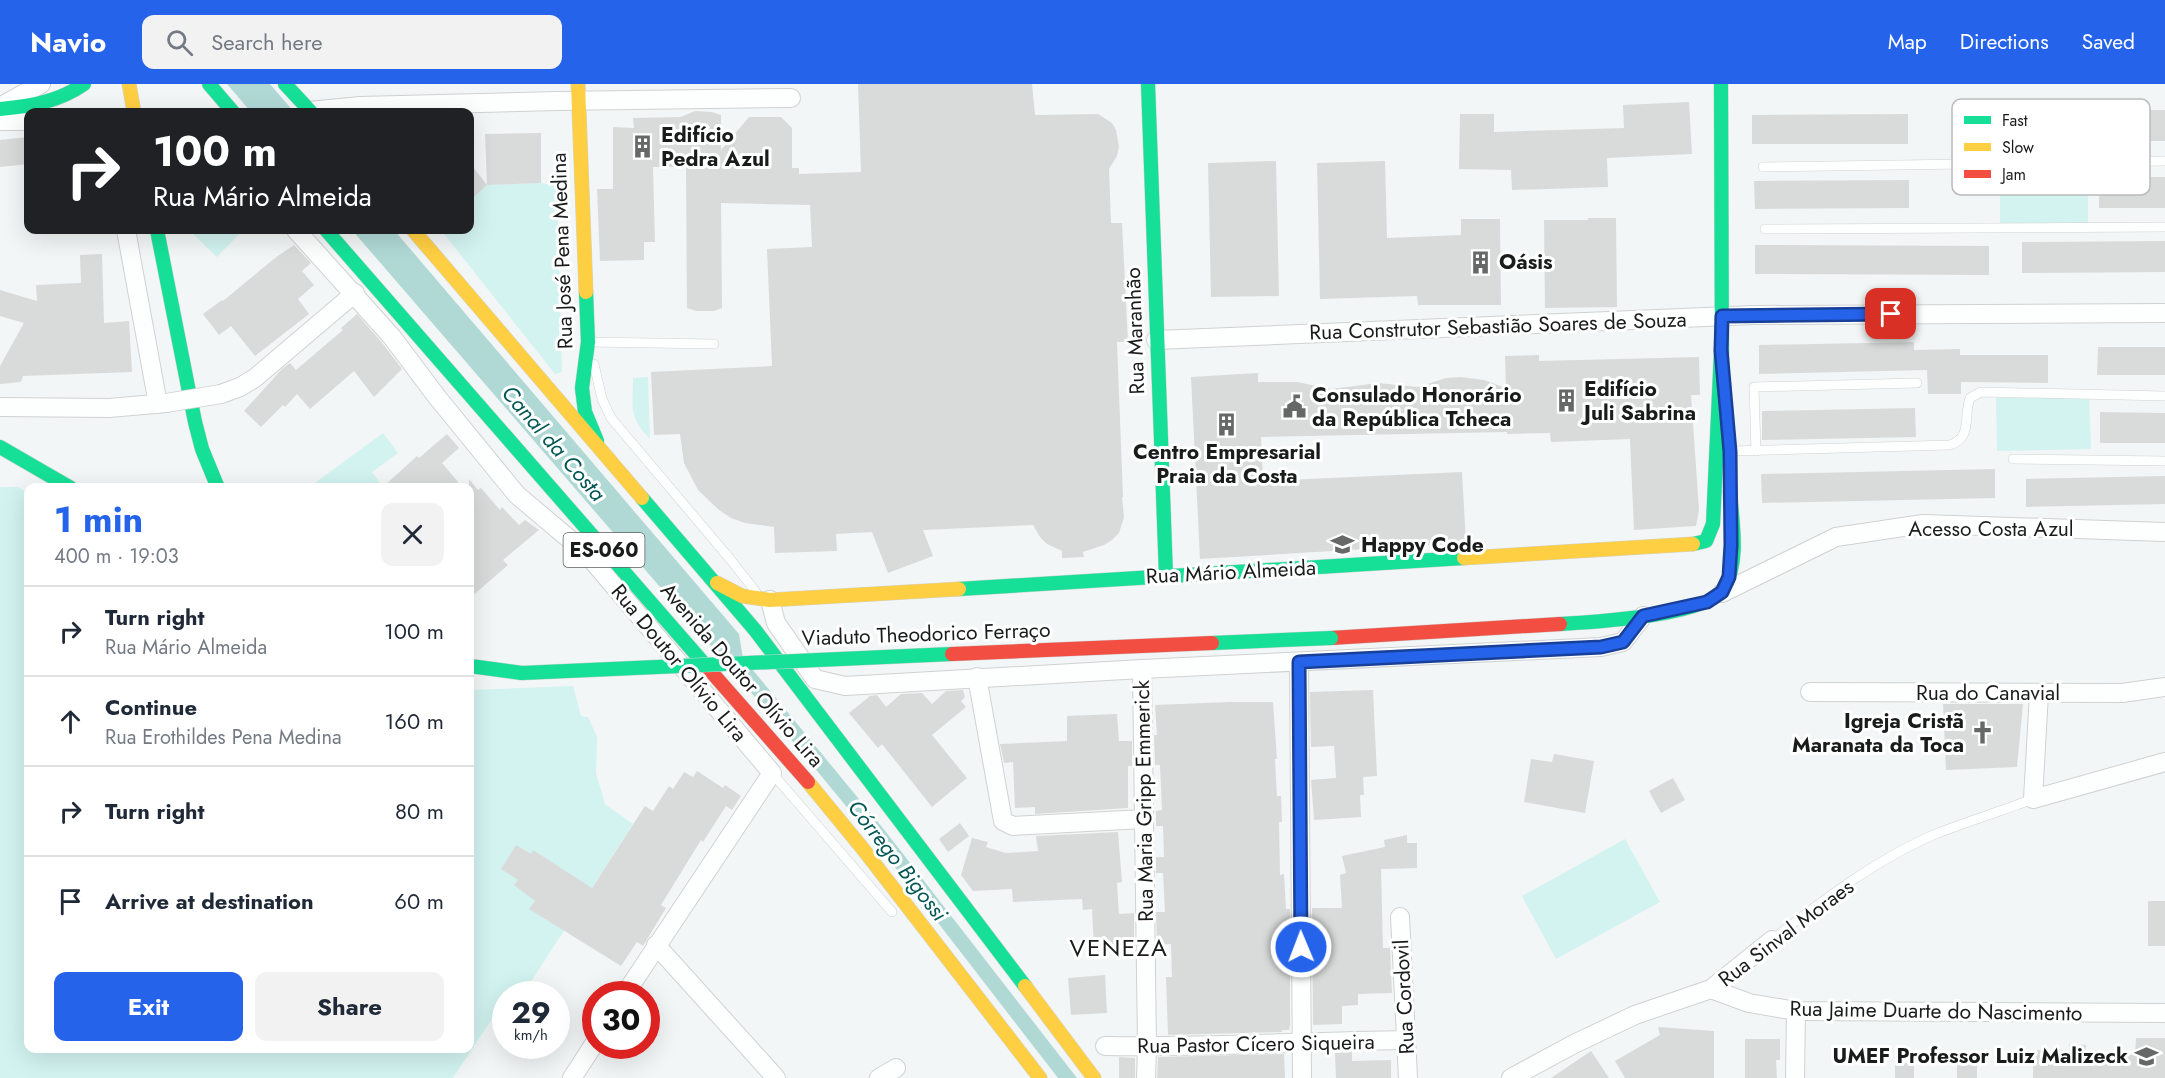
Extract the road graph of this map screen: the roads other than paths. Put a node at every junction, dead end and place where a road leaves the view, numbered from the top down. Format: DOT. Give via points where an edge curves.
graph roads {
  1 [pos="41,84"];
  2 [pos="84,84"];
  3 [pos="129,84"];
  4 [pos="209,84"];
  5 [pos="1148,84"];
  6 [pos="1721,84"];
  7 [pos="287,85"];
  8 [pos="578,92"];
  9 [pos="791,98"];
  10 [pos="0,108"];
  11 [pos="133,108"];
  12 [pos="230,108"];
  13 [pos="307,108"];
  14 [pos="343,108"];
  15 [pos="0,121"];
  16 [pos="24,121"];
  17 [pos="2150,161"];
  18 [pos="2165,161"];
  19 [pos="1952,164"];
  20 [pos="1763,167"];
  21 [pos="2165,227"];
  22 [pos="1765,229"];
  23 [pos="127,234"];
  24 [pos="158,234"];
  25 [pos="300,234"];
  26 [pos="329,234"];
  27 [pos="417,234"];
  28 [pos="355,293"];
  29 [pos="2165,313"];
  30 [pos="1722,316"];
  31 [pos="1156,340"];
  32 [pos="588,342"];
  33 [pos="714,344"];
  34 [pos="1721,350"];
  35 [pos="1917,383"];
  36 [pos="2165,396"];
  37 [pos="162,404"];
  38 [pos="0,406"];
  39 [pos="0,447"];
  40 [pos="601,448"];
  41 [pos="1756,451"];
  42 [pos="2013,459"];
  43 [pos="2165,461"];
  44 [pos="1730,463"];
  45 [pos="62,483"];
  46 [pos="216,483"];
  47 [pos="2165,532"];
  48 [pos="1166,576"];
  49 [pos="713,579"];
  50 [pos="1722,592"];
  51 [pos="770,600"];
  52 [pos="1643,616"];
  53 [pos="1299,662"];
  54 [pos="474,667"];
  55 [pos="1142,669"];
  56 [pos="521,673"];
  57 [pos="474,676"];
  58 [pos="976,677"];
  59 [pos="2165,687"];
  60 [pos="1810,692"];
  61 [pos="2039,694"];
  62 [pos="2165,762"];
  63 [pos="772,773"];
  64 [pos="2033,799"];
  65 [pos="1144,819"];
  66 [pos="892,912"];
  67 [pos="1400,917"];
  68 [pos="1772,940"];
  69 [pos="656,945"];
  70 [pos="633,981"];
  71 [pos="1711,989"];
  72 [pos="1796,1011"];
  73 [pos="2165,1013"];
  74 [pos="1406,1040"];
  75 [pos="1302,1041"];
  76 [pos="1105,1046"];
  77 [pos="1147,1047"];
  78 [pos="584,1059"];
  79 [pos="896,1068"];
  80 [pos="572,1078"];
  81 [pos="776,1078"];
  82 [pos="879,1078"];
  83 [pos="1040,1078"];
  84 [pos="1094,1078"];
  85 [pos="1146,1078"];
  86 [pos="1302,1078"];
  87 [pos="1408,1078"];
  88 [pos="1511,1078"];
  89 [pos="1795,1078"];
  1 -- 10 [label="street"];
  2 -- 10 [label="street" via="60,100 44,105"];
  3 -- 11 [label="street"];
  4 -- 12 [label="street"];
  5 -- 31 [label="street, Rua Maranhão"];
  6 -- 30 [label="street"];
  7 -- 13 [label="street"];
  8 -- 9 [label="street"];
  8 -- 14 [label="street"];
  8 -- 32 [label="street, Rua José Pena Medina"];
  15 -- 16 [label="street"];
  17 -- 18 [label="lane"];
  19 -- 20 [label="lane"];
  21 -- 22 [label="lane"];
  23 -- 37 [label="street"];
  24 -- 46 [label="street" via="195,422"];
  25 -- 28 [label="street, Rua Doutor Olívio Lira"];
  26 -- 83 [label="street, Avenida Doutor Olívio Lira / ES-060" via="801,774"];
  27 -- 40 [label="street, Avenida Doutor Olívio Lira / ES-060"];
  28 -- 37 [label="street, bridge" via="240,387"];
  28 -- 63 [label="street, Rua Doutor Olívio Lira" via="517,495 586,553"];
  29 -- 30 [label="street, Rua Construtor Sebastião Soares de Souza"];
  30 -- 31 [label="street, Rua Construtor Sebastião Soares de Souza"];
  30 -- 34 [label="street"];
  31 -- 48 [label="street, Rua Maranhão"];
  32 -- 33 [label="lane"];
  32 -- 40 [label="street, Rua José Pena Medina" via="584,400"];
  32 -- 51 [label="lane" via="602,399 611,418 751,587"];
  34 -- 44 [label="street"];
  34 -- 48 [label="street, Rua Mário Almeida" via="1713,524 1706,541"];
  35 -- 41 [label="lane" via="1754,387"];
  36 -- 41 [label="lane" via="1981,392 1970,398 1964,436 1950,445"];
  37 -- 38 [label="street" via="109,408"];
  39 -- 45 [label="street"];
  40 -- 49 [label="street, Avenida Doutor Olívio Lira / ES-060"];
  41 -- 44 [label="lane"];
  42 -- 43 [label="lane"];
  44 -- 50 [label="street" via="1731,545 1729,577"];
  47 -- 50 [label="street, Acesso Costa Azul" via="1923,524 1836,537"];
  48 -- 51 [label="street, Rua Mário Almeida"];
  49 -- 51 [label="street, Rua Mário Almeida" via="734,594"];
  49 -- 84 [label="street, Avenida Doutor Olívio Lira / ES-060"];
  50 -- 52 [label="street" via="1707,602"];
  51 -- 58 [label="street" via="776,622 815,679 845,686"];
  52 -- 53 [label="street" via="1623,642 1601,647"];
  52 -- 56 [label="street, Viaduto Theodorico Ferraço, bridge" via="1331,638"];
  53 -- 55 [label="street"];
  53 -- 75 [label="street"];
  54 -- 56 [label="street"];
  55 -- 58 [label="street"];
  55 -- 65 [label="street, Rua Maria Gripp Emmerick"];
  56 -- 57 [label="street"];
  58 -- 65 [label="street" via="1003,821 1013,826"];
  59 -- 61 [label="street, Rua do Canavial" via="2122,693"];
  60 -- 61 [label="street, Rua do Canavial"];
  61 -- 64 [label="street"];
  62 -- 64 [label="street, Rua Sinval Moraes"];
  63 -- 66 [label="lane, Rua Doutor Olívio Lira"];
  63 -- 69 [label="street"];
  64 -- 68 [label="lane, Rua Sinval Moraes" via="1901,850 1813,907"];
  65 -- 77 [label="street, Rua Maria Gripp Emmerick"];
  67 -- 74 [label="street, Rua Cordovil"];
  68 -- 71 [label="street, Rua Sinval Moraes"];
  69 -- 70 [label="street"];
  69 -- 81 [label="street"];
  71 -- 72 [label="street, Rua Jaime Duarte do Nascimento" via="1749,1003"];
  71 -- 88 [label="street, Rua Sinval Moraes" via="1635,1015"];
  72 -- 73 [label="street, Rua Jaime Duarte do Nascimento"];
  72 -- 89 [label="street"];
  74 -- 75 [label="street, Rua Pastor Cícero Siqueira"];
  74 -- 87 [label="street, Rua Cordovil"];
  75 -- 77 [label="street, Rua Pastor Cícero Siqueira"];
  75 -- 86 [label="street"];
  76 -- 77 [label="street, Rua Pastor Cícero Siqueira"];
  77 -- 85 [label="street, Rua Maria Gripp Emmerick"];
  78 -- 80 [label="street"];
  79 -- 82 [label="street"];
}
